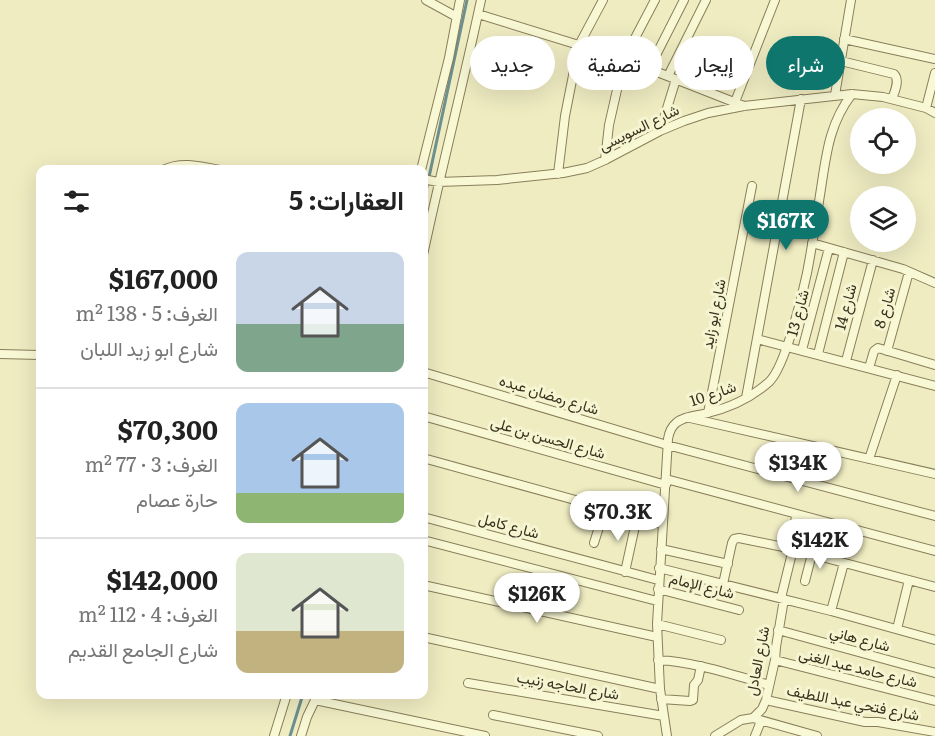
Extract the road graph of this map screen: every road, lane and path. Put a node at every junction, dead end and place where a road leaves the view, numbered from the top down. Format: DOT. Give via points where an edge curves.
graph roads {
  1 [pos="426,0"];
  2 [pos="460,0"];
  3 [pos="481,0"];
  4 [pos="603,0"];
  5 [pos="655,0"];
  6 [pos="684,0"];
  7 [pos="706,0"];
  8 [pos="775,0"];
  9 [pos="851,0"];
  10 [pos="478,14"];
  11 [pos="457,17"];
  12 [pos="584,36"];
  13 [pos="636,36"];
  14 [pos="688,36"];
  15 [pos="845,36"];
  16 [pos="845,39"];
  17 [pos="567,41"];
  18 [pos="662,45"];
  19 [pos="754,53"];
  20 [pos="935,59"];
  21 [pos="845,63"];
  22 [pos="674,71"];
  23 [pos="935,73"];
  24 [pos="662,74"];
  25 [pos="672,78"];
  26 [pos="570,90"];
  27 [pos="617,90"];
  28 [pos="739,90"];
  29 [pos="836,90"];
  30 [pos="852,94"];
  31 [pos="835,95"];
  32 [pos="801,99"];
  33 [pos="892,99"];
  34 [pos="735,102"];
  35 [pos="744,106"];
  36 [pos="926,108"];
  37 [pos="935,113"];
  38 [pos="660,131"];
  39 [pos="605,160"];
  40 [pos="422,165"];
  41 [pos="558,174"];
  42 [pos="428,180"];
  43 [pos="436,181"];
  44 [pos="752,186"];
  45 [pos="428,227"];
  46 [pos="812,243"];
  47 [pos="829,248"];
  48 [pos="844,252"];
  49 [pos="873,260"];
  50 [pos="909,272"];
  51 [pos="935,283"];
  52 [pos="757,339"];
  53 [pos="786,346"];
  54 [pos="802,350"];
  55 [pos="887,351"];
  56 [pos="0,354"];
  57 [pos="818,354"];
  58 [pos="36,355"];
  59 [pos="846,362"];
  60 [pos="935,365"];
  61 [pos="869,368"];
  62 [pos="428,373"];
  63 [pos="897,375"];
  64 [pos="935,386"];
  65 [pos="746,398"];
  66 [pos="708,413"];
  67 [pos="428,417"];
  68 [pos="687,417"];
  69 [pos="667,445"];
  70 [pos="428,459"];
  71 [pos="869,459"];
  72 [pos="935,474"];
  73 [pos="666,482"];
  74 [pos="605,508"];
  75 [pos="797,514"];
  76 [pos="935,516"];
  77 [pos="637,517"];
  78 [pos="428,518"];
  79 [pos="662,524"];
  80 [pos="428,541"];
  81 [pos="594,543"];
  82 [pos="791,548"];
  83 [pos="661,549"];
  84 [pos="935,551"];
  85 [pos="812,554"];
  86 [pos="844,563"];
  87 [pos="728,564"];
  88 [pos="659,568"];
  89 [pos="625,572"];
  90 [pos="909,580"];
  91 [pos="805,581"];
  92 [pos="723,584"];
  93 [pos="658,585"];
  94 [pos="428,586"];
  95 [pos="935,587"];
  96 [pos="782,598"];
  97 [pos="657,601"];
  98 [pos="739,610"];
  99 [pos="831,611"];
  100 [pos="657,624"];
  101 [pos="897,629"];
  102 [pos="778,630"];
  103 [pos="657,637"];
  104 [pos="428,638"];
  105 [pos="721,640"];
  106 [pos="935,640"];
  107 [pos="658,660"];
  108 [pos="775,660"];
  109 [pos="701,666"];
  110 [pos="935,672"];
  111 [pos="468,683"];
  112 [pos="769,685"];
  113 [pos="660,689"];
  114 [pos="285,699"];
  115 [pos="316,699"];
  116 [pos="326,699"];
  117 [pos="661,699"];
  118 [pos="766,700"];
  119 [pos="935,701"];
  120 [pos="493,715"];
  121 [pos="664,716"];
  122 [pos="754,720"];
  123 [pos="935,732"];
  124 [pos="274,736"];
  125 [pos="302,736"];
  126 [pos="485,736"];
  127 [pos="598,736"];
  128 [pos="666,736"];
  129 [pos="715,736"];
  130 [pos="755,736"];
  131 [pos="817,736"];
  1 -- 11 [label="street"];
  2 -- 11 [label="street"];
  3 -- 10 [label="street"];
  4 -- 12 [label="street"];
  5 -- 13 [label="street"];
  6 -- 18 [label="street"];
  7 -- 14 [label="street"];
  8 -- 19 [label="street"];
  9 -- 15 [label="street"];
  10 -- 17 [label="street"];
  10 -- 43 [label="street"];
  11 -- 40 [label="street"];
  16 -- 20 [label="street"];
  21 -- 33 [label="street" via="894,74 898,79"];
  22 -- 25 [label="street"];
  23 -- 36 [label="street"];
  24 -- 25 [label="street"];
  25 -- 34 [label="street"];
  25 -- 38 [label="street"];
  26 -- 41 [label="street"];
  27 -- 39 [label="street"];
  28 -- 34 [label="street"];
  29 -- 31 [label="street"];
  30 -- 31 [label="street, شارع السويسى"];
  30 -- 33 [label="street, شارع السويسى"];
  30 -- 46 [label="street, شارع 10" via="831,134"];
  31 -- 32 [label="street, شارع السويسى"];
  32 -- 35 [label="street, شارع السويسى"];
  32 -- 52 [label="street"];
  33 -- 36 [label="street, شارع السويسى"];
  34 -- 35 [label="street"];
  35 -- 38 [label="street, شارع السويسى" via="708,113"];
  36 -- 37 [label="street, شارع السويسى"];
  38 -- 39 [label="street, شارع السويسى"];
  39 -- 41 [label="street, شارع السويسى"];
  41 -- 43 [label="street, شارع السويسى"];
  42 -- 43 [label="street, شارع السويسى"];
  43 -- 45 [label="street"];
  44 -- 66 [label="street, شارع ابو زايد"];
  46 -- 47 [label="street"];
  46 -- 53 [label="street, شارع 10"];
  47 -- 48 [label="street"];
  47 -- 54 [label="street, شارع 13"];
  48 -- 49 [label="street"];
  48 -- 57 [label="street"];
  49 -- 50 [label="street"];
  49 -- 59 [label="street, شارع 14"];
  50 -- 51 [label="street"];
  50 -- 55 [label="street, شارع 8"];
  52 -- 53 [label="street"];
  52 -- 65 [label="street"];
  53 -- 54 [label="street"];
  53 -- 65 [label="street, شارع 10" via="771,381"];
  54 -- 57 [label="street"];
  55 -- 60 [label="street"];
  55 -- 61 [label="street" via="874,351"];
  56 -- 58 [label="street"];
  57 -- 59 [label="street"];
  59 -- 61 [label="street"];
  61 -- 63 [label="street"];
  62 -- 69 [label="street, شارع رمضان عبده"];
  63 -- 64 [label="street"];
  63 -- 71 [label="street"];
  65 -- 66 [label="street, شارع 10"];
  66 -- 68 [label="street, شارع 10"];
  67 -- 73 [label="street, شارع الحسن بن على"];
  68 -- 69 [label="street, شارع 10" via="670,430"];
  68 -- 71 [label="street"];
  69 -- 73 [label="street, شارع 10"];
  69 -- 76 [label="street, شارع رمضان عبده"];
  70 -- 74 [label="street"];
  71 -- 72 [label="street"];
  73 -- 75 [label="street, شارع الحسن بن على"];
  73 -- 79 [label="street, شارع 10"];
  74 -- 77 [label="street"];
  74 -- 81 [label="street"];
  75 -- 82 [label="street, شارع العادل"];
  75 -- 84 [label="street, شارع الحسن بن على"];
  77 -- 79 [label="street"];
  77 -- 89 [label="street"];
  78 -- 89 [label="street, شارع كامل"];
  79 -- 83 [label="street, شارع 10"];
  80 -- 97 [label="street"];
  82 -- 85 [label="street"];
  82 -- 87 [label="street" via="734,539"];
  82 -- 96 [label="street, شارع العادل"];
  83 -- 87 [label="street"];
  83 -- 88 [label="street, شارع 10"];
  85 -- 86 [label="street"];
  85 -- 91 [label="street"];
  86 -- 90 [label="street"];
  86 -- 99 [label="street"];
  87 -- 92 [label="street"];
  88 -- 92 [label="street"];
  88 -- 93 [label="street, شارع 10"];
  89 -- 93 [label="street, شارع كامل"];
  90 -- 95 [label="street"];
  90 -- 101 [label="street"];
  92 -- 96 [label="street"];
  93 -- 97 [label="street, شارع 10"];
  93 -- 98 [label="street, شارع الإمام"];
  94 -- 103 [label="street"];
  96 -- 99 [label="street"];
  96 -- 102 [label="street, شارع العادل"];
  97 -- 100 [label="street, شارع 10"];
  99 -- 101 [label="street"];
  100 -- 103 [label="street, شارع 10"];
  100 -- 105 [label="street"];
  101 -- 106 [label="street"];
  102 -- 108 [label="street, شارع العادل"];
  102 -- 110 [label="street, شارع هاني"];
  103 -- 107 [label="street, شارع 10"];
  104 -- 113 [label="street"];
  107 -- 109 [label="street"];
  107 -- 113 [label="street, شارع 10"];
  108 -- 112 [label="street, شارع العادل"];
  108 -- 119 [label="street, شارع حامد عبد الغنى"];
  109 -- 112 [label="street"];
  109 -- 117 [label="street" via="693,700"];
  111 -- 121 [label="street, شارع الحاجه زنيب"];
  112 -- 118 [label="street, شارع العادل"];
  113 -- 117 [label="street, شارع 10"];
  114 -- 124 [label="street"];
  115 -- 125 [label="street"];
  116 -- 126 [label="street"];
  117 -- 121 [label="street, شارع 10"];
  118 -- 122 [label="street, شارع العادل"];
  118 -- 123 [label="street, شارع فتحي عبد اللطيف" via="865,722"];
  120 -- 127 [label="street"];
  121 -- 128 [label="street, شارع 10"];
  122 -- 129 [label="street" via="737,722"];
  122 -- 130 [label="street"];
  122 -- 131 [label="street"];
}
